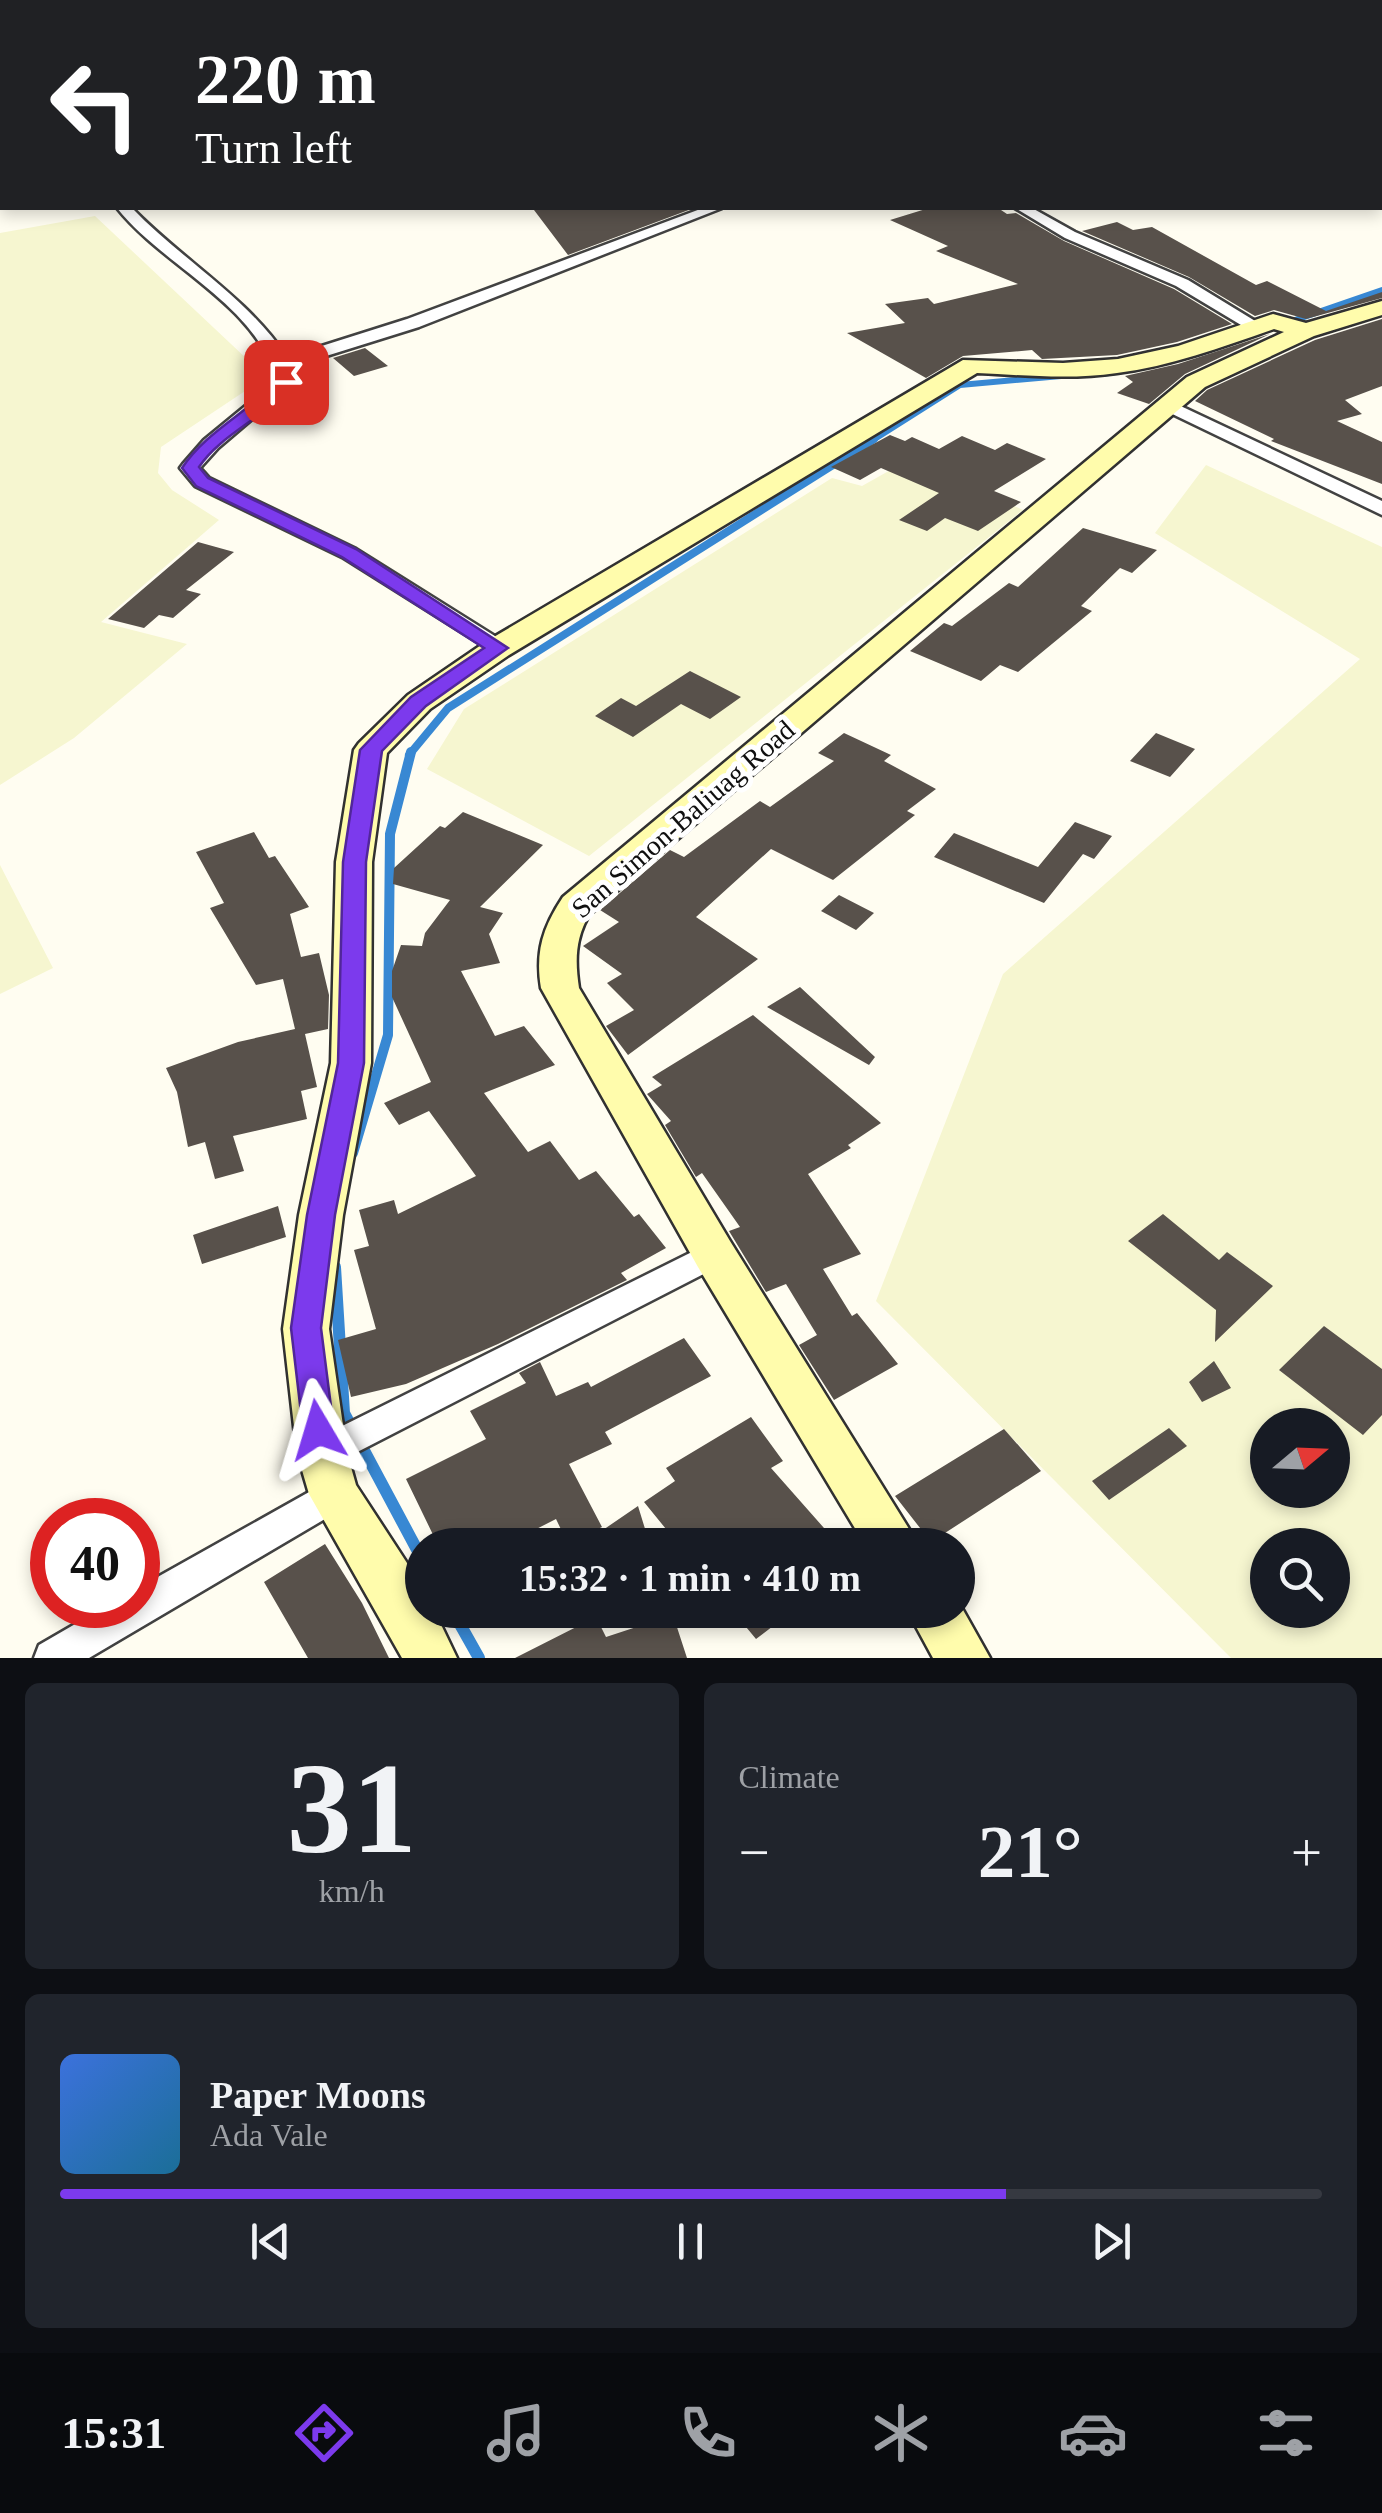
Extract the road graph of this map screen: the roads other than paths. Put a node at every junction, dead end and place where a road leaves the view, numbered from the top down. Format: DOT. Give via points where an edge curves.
graph roads {
  1 [pos="126,210"];
  2 [pos="708,210"];
  3 [pos="1026,210"];
  4 [pos="1382,308"];
  5 [pos="1282,326"];
  6 [pos="285,363"];
  7 [pos="1170,406"];
  8 [pos="1382,509"];
  9 [pos="498,648"];
  10 [pos="714,1254"];
  11 [pos="330,1449"];
  12 [pos="334,1494"];
  13 [pos="883,1528"];
  14 [pos="945,1628"];
  15 [pos="53,1658"];
  16 [pos="430,1658"];
  17 [pos="963,1658"];
  1 -- 6 [label="street" via="249,320"];
  2 -- 6 [label="street" via="413,324"];
  3 -- 5 [label="street"];
  4 -- 5 [label="street, San Simon-Baliuag Road"];
  5 -- 7 [label="street, San Simon-Baliuag Road"];
  5 -- 9 [label="street" via="1118,366 972,365"];
  6 -- 9 [label="street" via="286,382 264,407 203,448 190,468 202,482 349,553"];
  7 -- 8 [label="street"];
  7 -- 10 [label="street, San Simon-Baliuag Road" via="576,906 560,929 560,988"];
  9 -- 11 [label="street" via="419,702 371,750 363,785 354,862 351,1063 306,1328"];
  10 -- 11 [label="street"];
  10 -- 13 [label="street, San Simon-Baliuag Road"];
  11 -- 12 [label="street"];
  12 -- 15 [label="street"];
  12 -- 16 [label="street"];
  14 -- 17 [label="street"];
}
